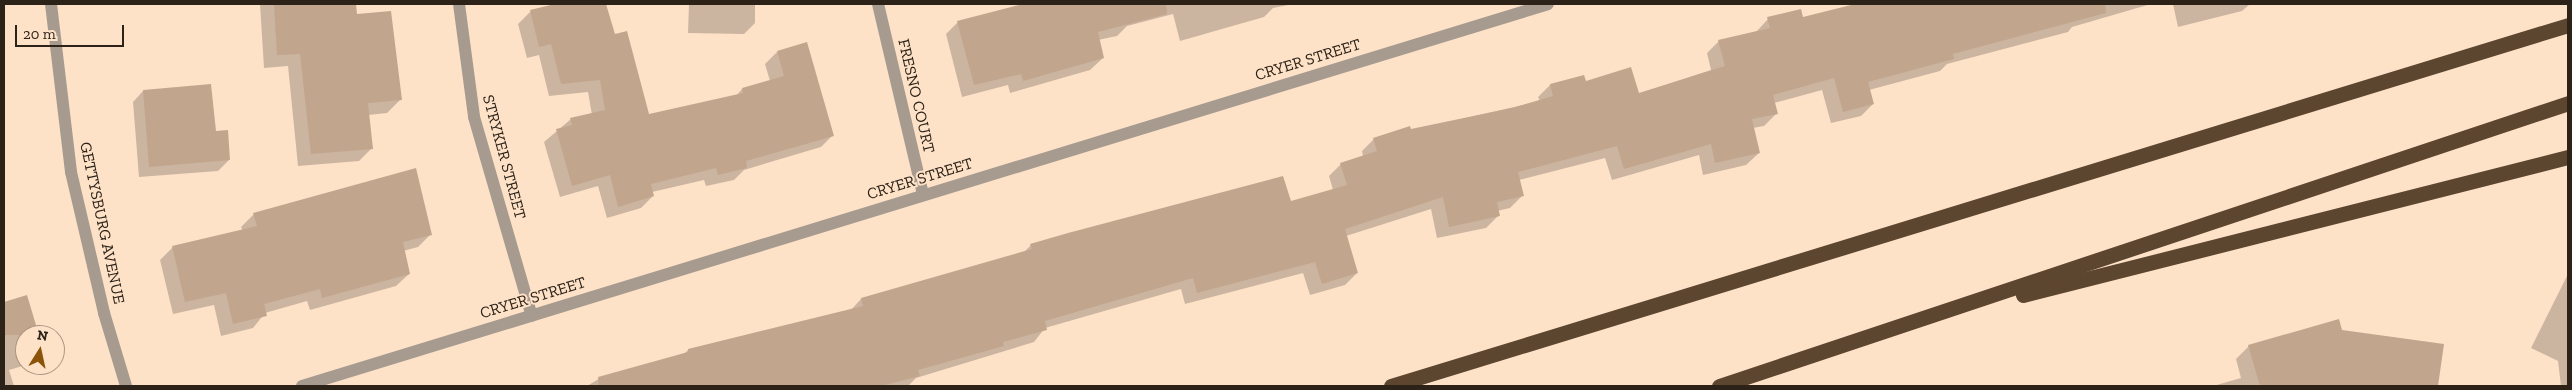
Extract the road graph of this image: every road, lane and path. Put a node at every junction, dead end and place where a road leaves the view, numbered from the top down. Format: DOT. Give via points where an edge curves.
graph roads {
  1 [pos="51,4"];
  2 [pos="459,4"];
  3 [pos="878,4"];
  4 [pos="1548,4"];
  5 [pos="2568,24"];
  6 [pos="2568,104"];
  7 [pos="2568,157"];
  8 [pos="923,195"];
  9 [pos="532,316"];
  10 [pos="1905,324"];
  11 [pos="126,386"];
  12 [pos="302,386"];
  13 [pos="1391,386"];
  14 [pos="1719,386"];
  1 -- 11 [label="street, GETTYSBURG AVENUE" via="71,172 104,313"];
  2 -- 9 [label="street, STRYKER STREET" via="474,117"];
  3 -- 8 [label="street, FRESNO COURT"];
  4 -- 8 [label="street, CRYER STREET"];
  5 -- 13 [label="highway"];
  6 -- 10 [label="highway"];
  7 -- 10 [label="highway"];
  8 -- 9 [label="street, CRYER STREET"];
  9 -- 12 [label="street, CRYER STREET"];
  10 -- 14 [label="highway"];
}
